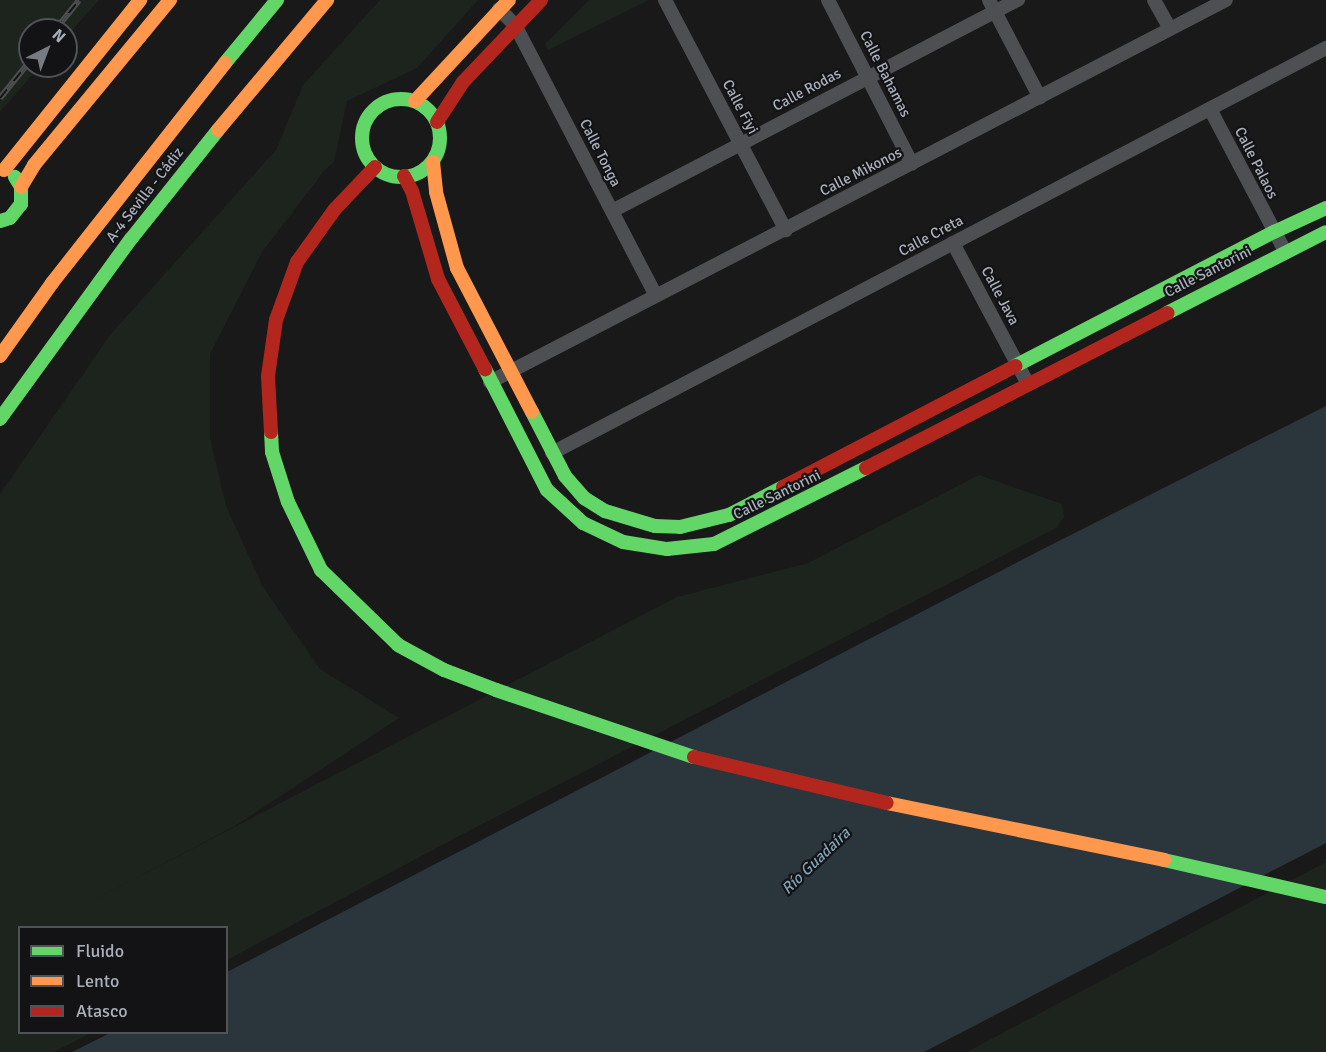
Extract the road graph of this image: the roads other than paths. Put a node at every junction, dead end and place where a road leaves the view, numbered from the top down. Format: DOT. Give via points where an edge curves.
graph roads {
  1 [pos="140,0"];
  2 [pos="170,0"];
  3 [pos="277,0"];
  4 [pos="327,0"];
  5 [pos="541,0"];
  6 [pos="665,0"];
  7 [pos="828,0"];
  8 [pos="1018,0"];
  9 [pos="1154,0"];
  10 [pos="1226,0"];
  11 [pos="504,4"];
  12 [pos="993,6"];
  13 [pos="515,25"];
  14 [pos="1170,29"];
  15 [pos="1326,48"];
  16 [pos="868,78"];
  17 [pos="1040,98"];
  18 [pos="415,101"];
  19 [pos="1210,109"];
  20 [pos="437,122"];
  21 [pos="740,144"];
  22 [pos="433,162"];
  23 [pos="912,164"];
  24 [pos="375,167"];
  25 [pos="2,170"];
  26 [pos="404,177"];
  27 [pos="21,187"];
  28 [pos="1326,208"];
  29 [pos="612,211"];
  30 [pos="0,221"];
  31 [pos="786,230"];
  32 [pos="1274,232"];
  33 [pos="1326,232"];
  34 [pos="953,243"];
  35 [pos="1285,252"];
  36 [pos="656,296"];
  37 [pos="0,356"];
  38 [pos="1017,364"];
  39 [pos="510,372"];
  40 [pos="490,382"];
  41 [pos="1028,384"];
  42 [pos="0,418"];
  43 [pos="552,453"];
  44 [pos="1326,897"];
  1 -- 25 [label="main road"];
  2 -- 27 [label="main road" via="34,165"];
  3 -- 37 [label="main road, A-4 Sevilla - Cádiz" via="60,273"];
  4 -- 42 [label="main road, A-4 Sevilla - Cádiz" via="131,239"];
  5 -- 13 [label="main road"];
  6 -- 21 [label="street, Calle Fiyi"];
  7 -- 16 [label="street, Calle Bahamas"];
  8 -- 12 [label="street, Calle Rodas"];
  9 -- 14 [label="street"];
  10 -- 14 [label="street, Calle Mikonos"];
  11 -- 13 [label="street, Calle Tonga"];
  11 -- 18 [label="main road"];
  12 -- 16 [label="street, Calle Rodas"];
  12 -- 17 [label="street"];
  13 -- 20 [label="main road" via="463,82"];
  13 -- 29 [label="street, Calle Tonga"];
  14 -- 17 [label="street, Calle Mikonos"];
  15 -- 19 [label="street, Calle Creta"];
  16 -- 21 [label="street, Calle Rodas"];
  16 -- 23 [label="street, Calle Bahamas"];
  17 -- 23 [label="street, Calle Mikonos"];
  18 -- 20 [label="main road"];
  18 -- 24 [label="main road" via="388,101 368,118 363,144"];
  19 -- 32 [label="street, Calle Palaos"];
  19 -- 34 [label="street, Calle Creta"];
  20 -- 22 [label="main road" via="441,140"];
  21 -- 29 [label="street, Calle Rodas"];
  21 -- 31 [label="street, Calle Fiyi"];
  22 -- 26 [label="main road"];
  22 -- 39 [label="main road, Calle Santorini" via="436,192 457,268"];
  23 -- 31 [label="street, Calle Mikonos"];
  24 -- 26 [label="main road"];
  24 -- 44 [label="main road" via="335,209 297,262 276,320 268,376 272,452 288,502 321,570 398,645 454,674 705,761"];
  25 -- 27 [label="main road" via="15,176"];
  26 -- 40 [label="main road, Calle Santorini" via="412,191 438,279"];
  27 -- 30 [label="main road" via="23,195 17,212"];
  28 -- 32 [label="main road, Calle Santorini"];
  29 -- 36 [label="street, Calle Tonga"];
  31 -- 36 [label="street, Calle Mikonos"];
  32 -- 35 [label="street, Calle Palaos"];
  32 -- 38 [label="main road, Calle Santorini"];
  33 -- 35 [label="main road, Calle Santorini"];
  34 -- 38 [label="street, Calle Java"];
  34 -- 43 [label="street, Calle Creta"];
  35 -- 41 [label="main road, Calle Santorini"];
  36 -- 39 [label="street, Calle Mikonos"];
  38 -- 41 [label="street, Calle Java"];
  38 -- 43 [label="main road, Calle Santorini" via="729,515 704,523 655,526 605,511 572,486"];
  39 -- 40 [label="street, Calle Mikonos"];
  39 -- 43 [label="main road, Calle Santorini"];
  40 -- 41 [label="main road, Calle Santorini" via="547,490 567,511 623,542 667,549 714,543 767,519"];
}
